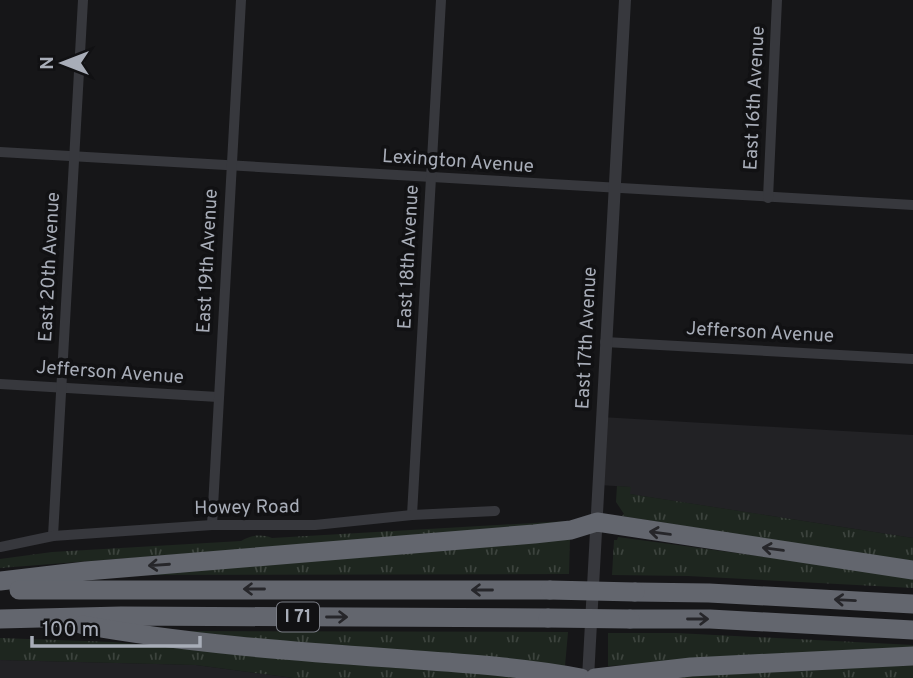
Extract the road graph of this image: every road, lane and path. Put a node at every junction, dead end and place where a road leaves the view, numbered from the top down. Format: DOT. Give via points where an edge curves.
graph roads {
  1 [pos="83,0"];
  2 [pos="241,0"];
  3 [pos="441,0"];
  4 [pos="625,0"];
  5 [pos="778,0"];
  6 [pos="0,152"];
  7 [pos="74,157"];
  8 [pos="231,166"];
  9 [pos="432,177"];
  10 [pos="614,189"];
  11 [pos="768,198"];
  12 [pos="913,205"];
  13 [pos="605,342"];
  14 [pos="913,359"];
  15 [pos="0,384"];
  16 [pos="61,387"];
  17 [pos="218,397"];
  18 [pos="495,511"];
  19 [pos="412,515"];
  20 [pos="597,523"];
  21 [pos="212,525"];
  22 [pos="53,536"];
  23 [pos="0,547"];
  24 [pos="913,570"];
  25 [pos="0,581"];
  26 [pos="0,590"];
  27 [pos="913,604"];
  28 [pos="0,619"];
  29 [pos="48,619"];
  30 [pos="913,630"];
  31 [pos="913,656"];
  32 [pos="522,669"];
  33 [pos="544,678"];
  34 [pos="581,678"];
  35 [pos="588,678"];
  36 [pos="595,678"];
  1 -- 7 [label="street, East 20th Avenue"];
  2 -- 8 [label="street, East 19th Avenue"];
  3 -- 9 [label="street, East 18th Avenue"];
  4 -- 10 [label="street, East 17th Avenue"];
  5 -- 11 [label="street, East 16th Avenue"];
  6 -- 7 [label="street, Lexington Avenue"];
  7 -- 8 [label="street, Lexington Avenue"];
  7 -- 16 [label="street, East 20th Avenue"];
  8 -- 9 [label="street, Lexington Avenue"];
  8 -- 17 [label="street, East 19th Avenue"];
  9 -- 10 [label="street, Lexington Avenue"];
  9 -- 19 [label="street, East 18th Avenue"];
  10 -- 11 [label="street, Lexington Avenue"];
  10 -- 13 [label="street, East 17th Avenue"];
  11 -- 12 [label="street, Lexington Avenue"];
  13 -- 14 [label="street, Jefferson Avenue"];
  13 -- 20 [label="street, East 17th Avenue"];
  15 -- 16 [label="street, Jefferson Avenue"];
  16 -- 17 [label="street, Jefferson Avenue"];
  16 -- 22 [label="street, East 20th Avenue"];
  17 -- 21 [label="street, East 19th Avenue"];
  18 -- 19 [label="street, Howey Road"];
  19 -- 21 [label="street, Howey Road" via="315,525"];
  24 -- 20 [label="highway, one-way"];
  20 -- 25 [label="highway, one-way" via="534,534"];
  20 -- 35 [label="street, East 17th Avenue"];
  21 -- 22 [label="street, Howey Road"];
  22 -- 23 [label="street, Howey Road"];
  27 -- 26 [label="highway, I 71, one-way, bridge" via="550,590"];
  28 -- 29 [label="highway, I 71"];
  29 -- 30 [label="highway, I 71, one-way, bridge" via="710,620"];
  29 -- 32 [label="highway" via="162,637"];
  31 -- 36 [label="highway" via="691,667"];
  32 -- 33 [label="highway"];
  32 -- 34 [label="highway"];
}
